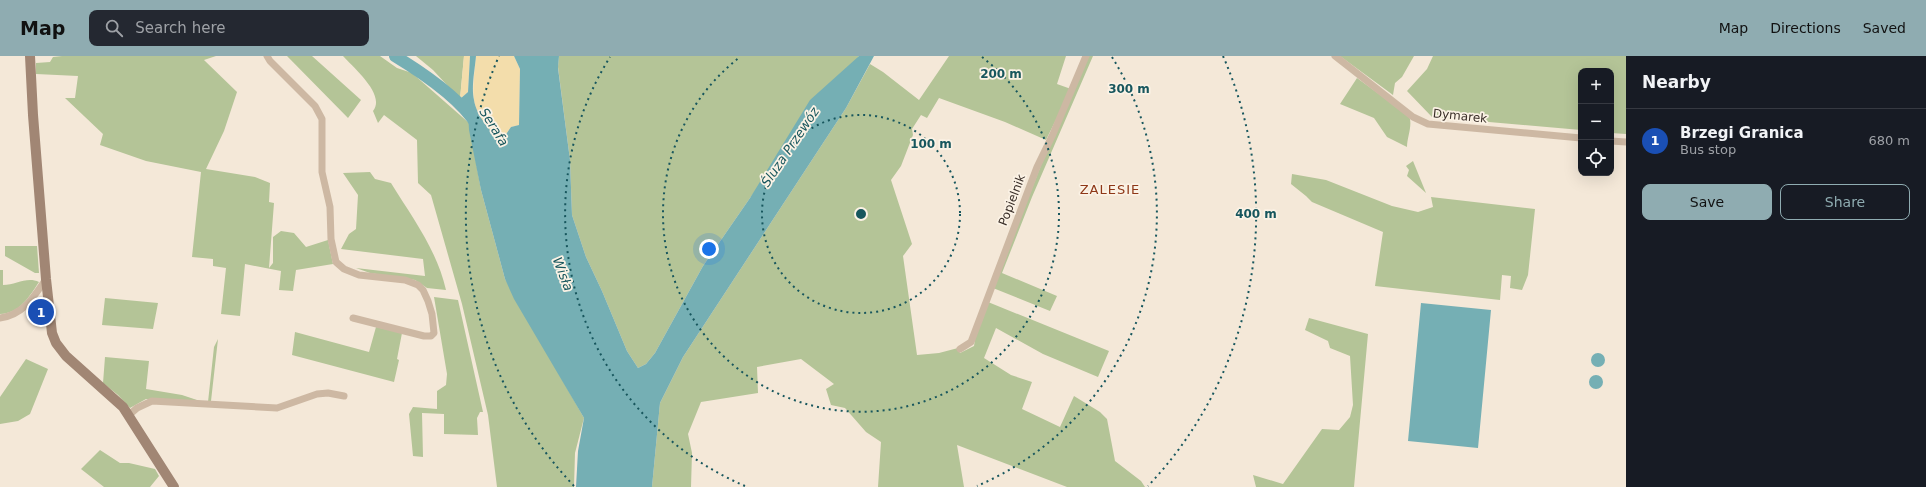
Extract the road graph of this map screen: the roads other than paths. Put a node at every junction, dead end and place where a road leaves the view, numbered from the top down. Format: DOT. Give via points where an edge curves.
graph roads {
  1 [pos="30,56"];
  2 [pos="267,56"];
  3 [pos="1086,56"];
  4 [pos="1335,56"];
  5 [pos="1578,138"];
  6 [pos="1614,141"];
  7 [pos="1626,142"];
  8 [pos="46,279"];
  9 [pos="0,318"];
  10 [pos="353,318"];
  11 [pos="960,349"];
  12 [pos="344,396"];
  13 [pos="129,415"];
  14 [pos="174,487"];
  1 -- 8 [label="street"];
  2 -- 10 [label="street" via="315,106 322,119 322,172 330,206 331,239 336,262 344,269 359,275 404,280 418,285 428,301 434,333 431,336 424,336"];
  3 -- 11 [label="street, Popielnik" via="1037,167 971,342"];
  4 -- 5 [label="street, Dymarek" via="1413,117 1428,124"];
  6 -- 7 [label="street"];
  8 -- 9 [label="street" via="22,309 14,315"];
  8 -- 13 [label="street" via="52,333 58,347 110,394"];
  12 -- 13 [label="street" via="317,394 277,408 152,401"];
  13 -- 14 [label="street"];
}
